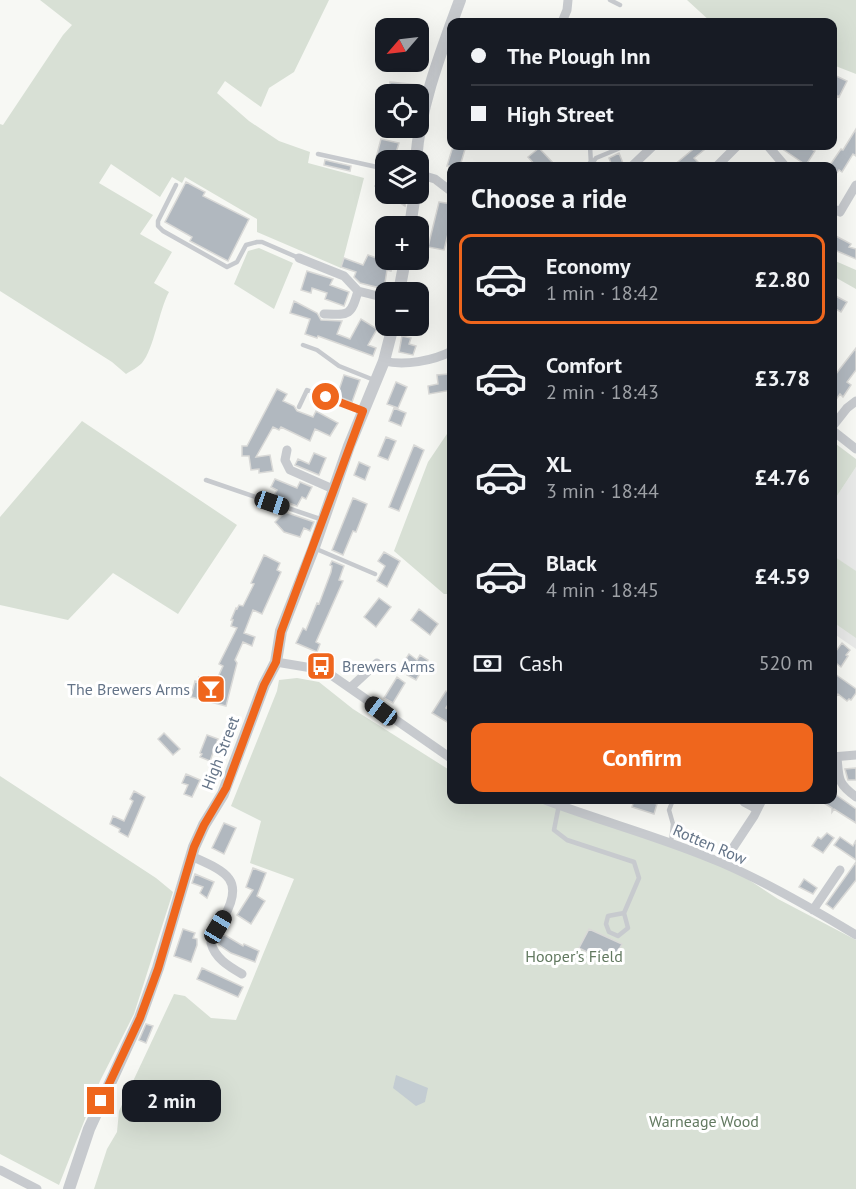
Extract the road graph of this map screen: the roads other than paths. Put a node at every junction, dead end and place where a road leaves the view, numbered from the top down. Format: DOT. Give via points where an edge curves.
graph roads {
  1 [pos="460,0"];
  2 [pos="568,0"];
  3 [pos="610,0"];
  4 [pos="620,5"];
  5 [pos="454,18"];
  6 [pos="564,18"];
  7 [pos="447,38"];
  8 [pos="417,150"];
  9 [pos="615,150"];
  10 [pos="649,150"];
  11 [pos="733,150"];
  12 [pos="771,150"];
  13 [pos="318,154"];
  14 [pos="593,162"];
  15 [pos="636,162"];
  16 [pos="721,162"];
  17 [pos="781,162"];
  18 [pos="375,167"];
  19 [pos="429,177"];
  20 [pos="176,185"];
  21 [pos="856,185"];
  22 [pos="447,188"];
  23 [pos="837,209"];
  24 [pos="837,211"];
  25 [pos="850,218"];
  26 [pos="299,258"];
  27 [pos="358,291"];
  28 [pos="375,295"];
  29 [pos="324,314"];
  30 [pos="390,336"];
  31 [pos="303,345"];
  32 [pos="447,353"];
  33 [pos="384,361"];
  34 [pos="377,381"];
  35 [pos="856,401"];
  36 [pos="299,407"];
  37 [pos="363,411"];
  38 [pos="837,422"];
  39 [pos="837,433"];
  40 [pos="856,449"];
  41 [pos="287,450"];
  42 [pos="206,480"];
  43 [pos="333,489"];
  44 [pos="323,520"];
  45 [pos="314,547"];
  46 [pos="375,574"];
  47 [pos="276,662"];
  48 [pos="377,663"];
  49 [pos="350,688"];
  50 [pos="856,755"];
  51 [pos="447,756"];
  52 [pos="837,757"];
  53 [pos="837,767"];
  54 [pos="856,797"];
  55 [pos="556,804"];
  56 [pos="671,804"];
  57 [pos="760,804"];
  58 [pos="559,805"];
  59 [pos="670,843"];
  60 [pos="191,856"];
  61 [pos="723,863"];
  62 [pos="840,870"];
  63 [pos="813,910"];
  64 [pos="624,913"];
  65 [pos="856,935"];
  66 [pos="242,974"];
  67 [pos="0,1170"];
  68 [pos="37,1189"];
  69 [pos="69,1189"];
  1 -- 5 [label="street"];
  2 -- 6 [label="street"];
  3 -- 4 [label="lane"];
  7 -- 8 [label="street" via="429,90"];
  9 -- 14 [label="lane"];
  10 -- 15 [label="street"];
  11 -- 16 [label="street"];
  12 -- 17 [label="street"];
  13 -- 18 [label="lane"];
  19 -- 22 [label="street"];
  20 -- 26 [label="lane" via="158,221 163,231 227,267 237,262 246,245 257,242"];
  21 -- 23 [label="street"];
  24 -- 25 [label="street"];
  26 -- 27 [label="street" via="344,276"];
  27 -- 28 [label="street"];
  27 -- 29 [label="street" via="350,313"];
  30 -- 33 [label="street, High Street"];
  31 -- 34 [label="lane" via="339,366"];
  32 -- 33 [label="street" via="396,364"];
  33 -- 34 [label="street, High Street"];
  34 -- 37 [label="street, High Street"];
  35 -- 38 [label="street"];
  36 -- 37 [label="lane" via="307,390"];
  37 -- 43 [label="street, High Street"];
  39 -- 40 [label="street"];
  41 -- 43 [label="street" via="285,460 290,470"];
  42 -- 44 [label="lane"];
  43 -- 44 [label="street, High Street"];
  44 -- 45 [label="street, High Street"];
  45 -- 46 [label="lane"];
  45 -- 47 [label="street, High Street" via="281,632"];
  47 -- 49 [label="street" via="324,670"];
  47 -- 60 [label="street, High Street" via="226,788"];
  48 -- 49 [label="street"];
  49 -- 51 [label="street"];
  50 -- 52 [label="street"];
  53 -- 54 [label="street" via="842,787"];
  55 -- 58 [label="street, Rotten Row"];
  56 -- 59 [label="lane"];
  57 -- 61 [label="street"];
  58 -- 59 [label="street, Rotten Row"];
  58 -- 64 [label="lane" via="554,830 567,840 634,862 639,878"];
  59 -- 61 [label="street, Rotten Row"];
  60 -- 66 [label="street" via="231,879 232,899 211,943 226,964"];
  60 -- 69 [label="street, High Street" via="158,969 93,1121"];
  61 -- 63 [label="street, Rotten Row"];
  62 -- 63 [label="street"];
  63 -- 65 [label="street, Rotten Row"];
  64 -- 64 [label="lane" via="628,928 618,936 609,932 608,916"];
  67 -- 68 [label="street"];
}
